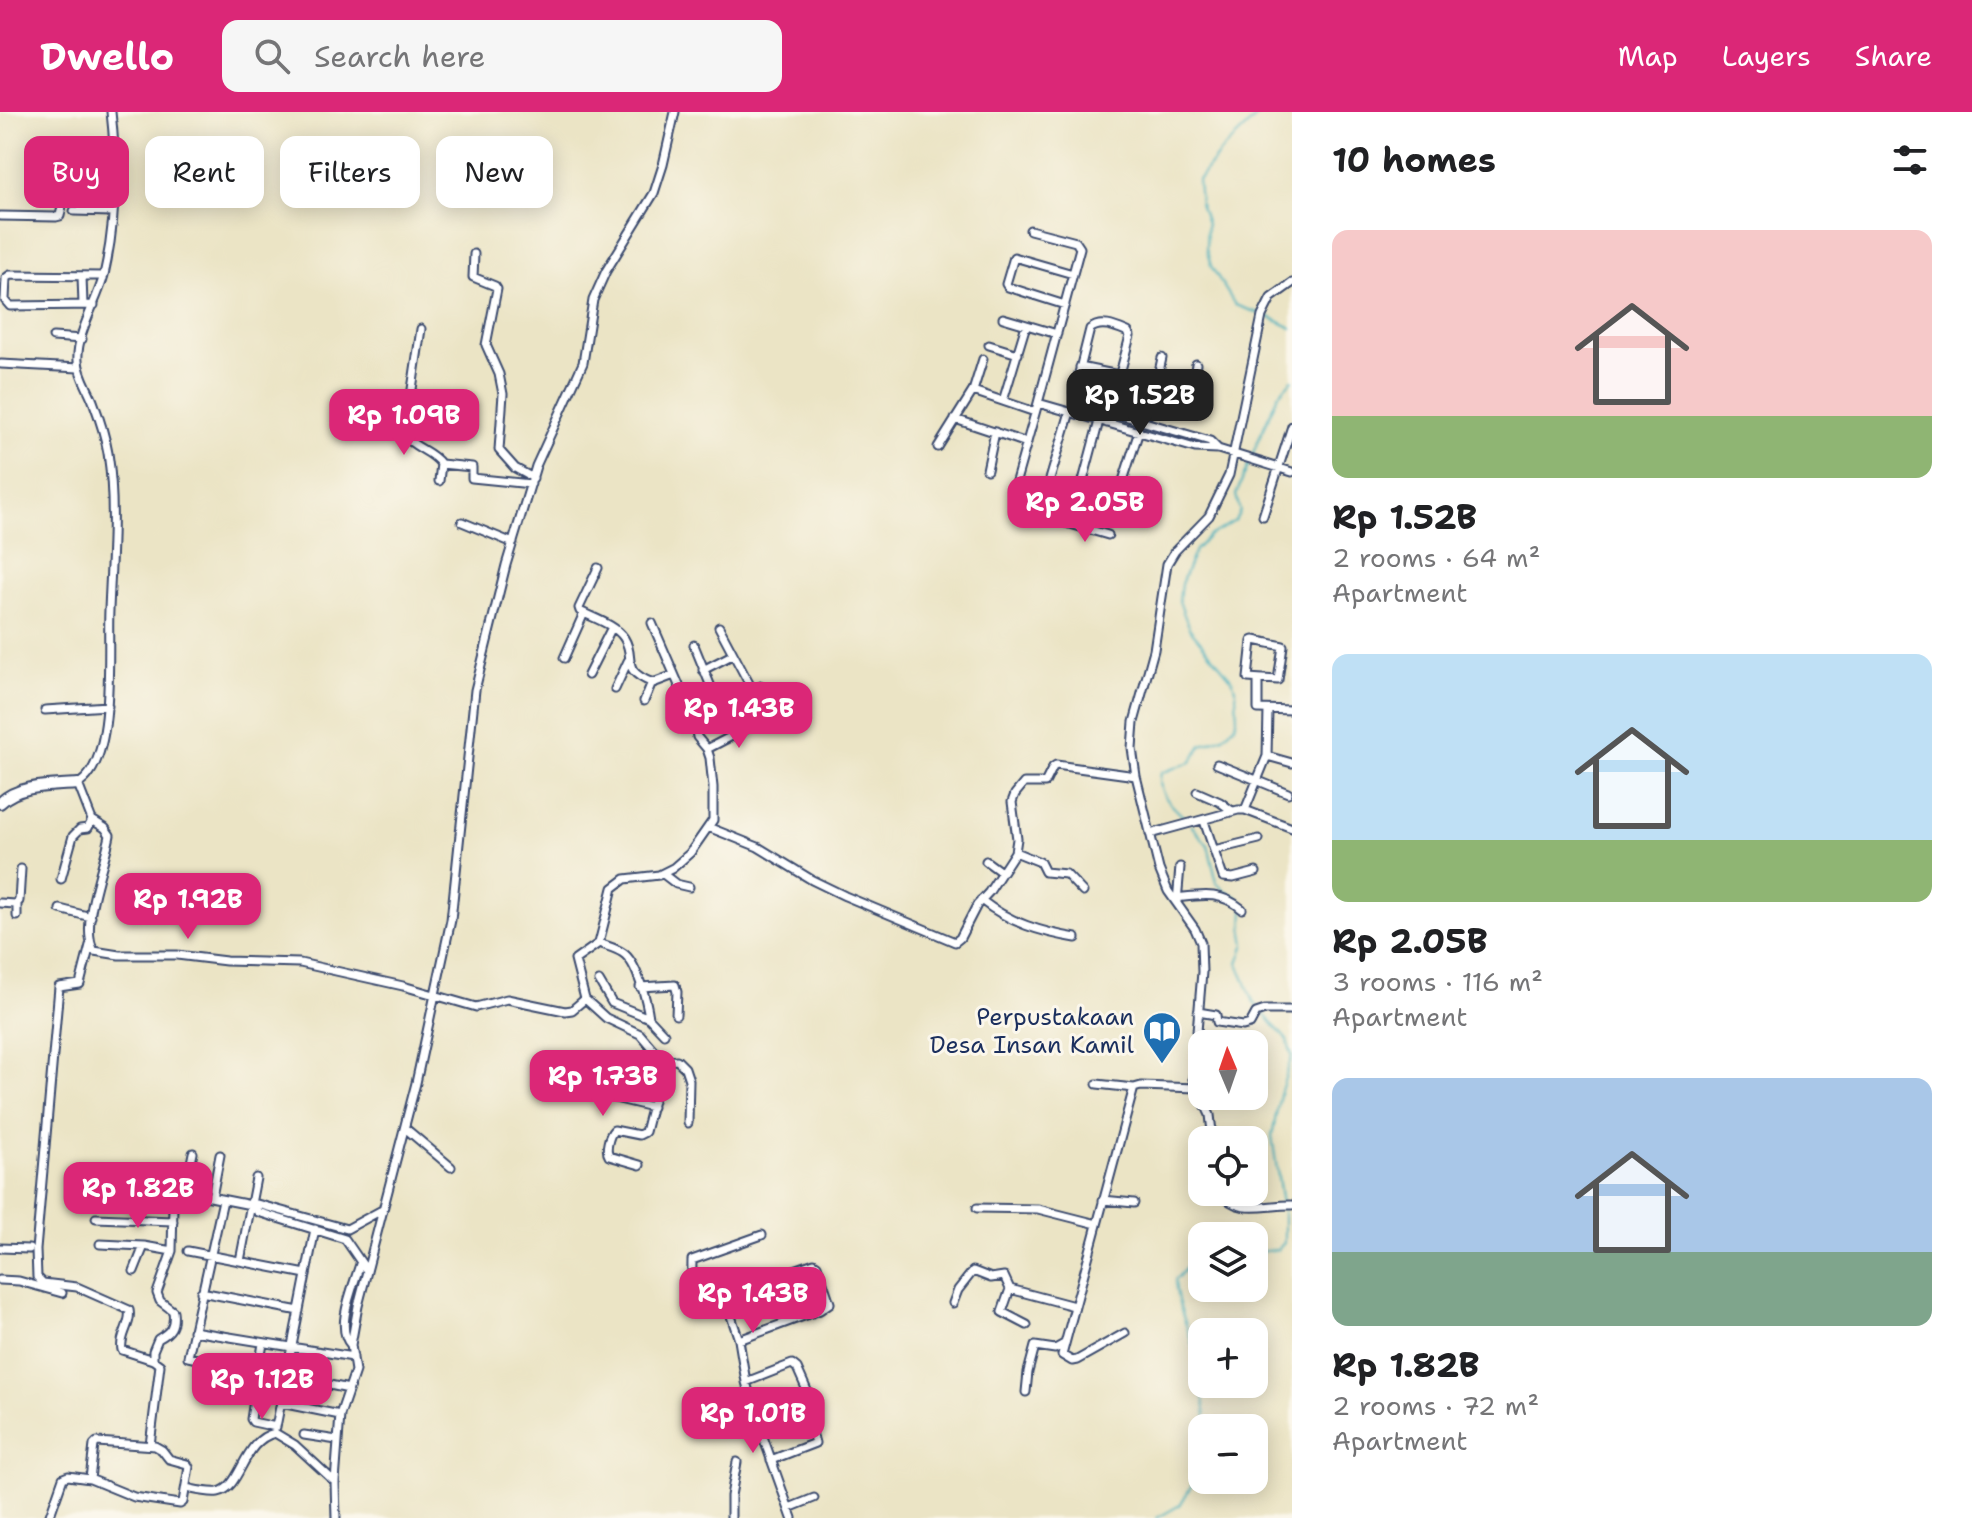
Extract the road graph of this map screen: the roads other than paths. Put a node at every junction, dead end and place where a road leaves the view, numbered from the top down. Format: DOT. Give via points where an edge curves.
graph roads {
  1 [pos="111,112"];
  2 [pos="675,112"];
  3 [pos="114,136"];
  4 [pos="62,208"];
  5 [pos="112,208"];
  6 [pos="74,211"];
  7 [pos="112,212"];
  8 [pos="0,216"];
  9 [pos="1030,230"];
  10 [pos="474,254"];
  11 [pos="1073,274"];
  12 [pos="82,276"];
  13 [pos="103,276"];
  14 [pos="1292,283"];
  15 [pos="2,300"];
  16 [pos="83,305"];
  17 [pos="94,305"];
  18 [pos="1065,305"];
  19 [pos="1003,318"];
  20 [pos="1026,325"];
  21 [pos="421,329"];
  22 [pos="1057,334"];
  23 [pos="53,337"];
  24 [pos="82,339"];
  25 [pos="989,345"];
  26 [pos="1018,354"];
  27 [pos="1162,358"];
  28 [pos="983,359"];
  29 [pos="1,364"];
  30 [pos="1196,364"];
  31 [pos="1080,367"];
  32 [pos="79,368"];
  33 [pos="1118,377"];
  34 [pos="1156,384"];
  35 [pos="1191,390"];
  36 [pos="973,391"];
  37 [pos="1074,393"];
  38 [pos="1190,400"];
  39 [pos="1003,401"];
  40 [pos="1038,403"];
  41 [pos="1035,412"];
  42 [pos="1070,412"];
  43 [pos="1110,412"];
  44 [pos="1150,413"];
  45 [pos="955,419"];
  46 [pos="1103,422"];
  47 [pos="1292,426"];
  48 [pos="1139,431"];
  49 [pos="995,432"];
  50 [pos="1180,432"];
  51 [pos="1176,442"];
  52 [pos="1027,443"];
  53 [pos="938,447"];
  54 [pos="1218,449"];
  55 [pos="1232,453"];
  56 [pos="441,464"];
  57 [pos="1278,468"];
  58 [pos="987,470"];
  59 [pos="1292,472"];
  60 [pos="439,481"];
  61 [pos="532,481"];
  62 [pos="1016,481"];
  63 [pos="1121,487"];
  64 [pos="1079,497"];
  65 [pos="1120,510"];
  66 [pos="1263,516"];
  67 [pos="462,522"];
  68 [pos="1070,524"];
  69 [pos="1108,535"];
  70 [pos="513,543"];
  71 [pos="598,568"];
  72 [pos="584,613"];
  73 [pos="652,623"];
  74 [pos="612,627"];
  75 [pos="719,627"];
  76 [pos="694,645"];
  77 [pos="732,655"];
  78 [pos="564,658"];
  79 [pos="628,661"];
  80 [pos="703,670"];
  81 [pos="588,675"];
  82 [pos="674,675"];
  83 [pos="1258,680"];
  84 [pos="652,682"];
  85 [pos="761,686"];
  86 [pos="615,689"];
  87 [pos="753,691"];
  88 [pos="644,701"];
  89 [pos="108,706"];
  90 [pos="720,709"];
  91 [pos="45,710"];
  92 [pos="1268,710"];
  93 [pos="1292,710"];
  94 [pos="695,722"];
  95 [pos="757,723"];
  96 [pos="707,749"];
  97 [pos="1267,756"];
  98 [pos="1292,763"];
  99 [pos="1217,764"];
  100 [pos="1136,776"];
  101 [pos="1258,781"];
  102 [pos="78,784"];
  103 [pos="1197,792"];
  104 [pos="1288,793"];
  105 [pos="0,803"];
  106 [pos="1245,810"];
  107 [pos="1232,811"];
  108 [pos="92,820"];
  109 [pos="1204,821"];
  110 [pos="708,827"];
  111 [pos="1292,828"];
  112 [pos="1150,834"];
  113 [pos="1259,839"];
  114 [pos="1214,850"];
  115 [pos="1015,852"];
  116 [pos="986,861"];
  117 [pos="1180,867"];
  118 [pos="21,869"];
  119 [pos="1001,872"];
  120 [pos="1256,872"];
  121 [pos="663,874"];
  122 [pos="61,879"];
  123 [pos="689,887"];
  124 [pos="1083,892"];
  125 [pos="981,900"];
  126 [pos="1176,901"];
  127 [pos="0,903"];
  128 [pos="17,904"];
  129 [pos="60,909"];
  130 [pos="1242,909"];
  131 [pos="17,916"];
  132 [pos="91,917"];
  133 [pos="1076,938"];
  134 [pos="599,943"];
  135 [pos="90,944"];
  136 [pos="599,981"];
  137 [pos="640,987"];
  138 [pos="436,995"];
  139 [pos="585,999"];
  140 [pos="1292,1010"];
  141 [pos="1198,1012"];
  142 [pos="676,1015"];
  143 [pos="649,1018"];
  144 [pos="1196,1030"];
  145 [pos="664,1034"];
  146 [pos="663,1061"];
  147 [pos="1097,1084"];
  148 [pos="1134,1088"];
  149 [pos="1188,1088"];
  150 [pos="598,1094"];
  151 [pos="652,1107"];
  152 [pos="688,1123"];
  153 [pos="405,1128"];
  154 [pos="193,1153"];
  155 [pos="220,1155"];
  156 [pos="640,1165"];
  157 [pos="451,1167"];
  158 [pos="256,1178"];
  159 [pos="181,1197"];
  160 [pos="212,1197"];
  161 [pos="223,1200"];
  162 [pos="1103,1200"];
  163 [pos="1134,1203"];
  164 [pos="251,1205"];
  165 [pos="1285,1205"];
  166 [pos="1239,1206"];
  167 [pos="977,1208"];
  168 [pos="380,1211"];
  169 [pos="96,1218"];
  170 [pos="173,1221"];
  171 [pos="1097,1224"];
  172 [pos="315,1229"];
  173 [pos="347,1229"];
  174 [pos="762,1235"];
  175 [pos="345,1239"];
  176 [pos="100,1244"];
  177 [pos="144,1246"];
  178 [pos="0,1248"];
  179 [pos="29,1249"];
  180 [pos="172,1251"];
  181 [pos="188,1251"];
  182 [pos="209,1255"];
  183 [pos="240,1261"];
  184 [pos="360,1264"];
  185 [pos="134,1271"];
  186 [pos="367,1271"];
  187 [pos="306,1274"];
  188 [pos="0,1280"];
  189 [pos="1010,1289"];
  190 [pos="201,1292"];
  191 [pos="62,1293"];
  192 [pos="724,1295"];
  193 [pos="953,1303"];
  194 [pos="1074,1306"];
  195 [pos="299,1311"];
  196 [pos="1027,1325"];
  197 [pos="193,1331"];
  198 [pos="1125,1333"];
  199 [pos="739,1340"];
  200 [pos="263,1343"];
  201 [pos="1064,1344"];
  202 [pos="351,1345"];
  203 [pos="292,1349"];
  204 [pos="353,1357"];
  205 [pos="153,1360"];
  206 [pos="258,1372"];
  207 [pos="286,1376"];
  208 [pos="746,1382"];
  209 [pos="349,1389"];
  210 [pos="227,1391"];
  211 [pos="1026,1392"];
  212 [pos="253,1396"];
  213 [pos="281,1403"];
  214 [pos="804,1405"];
  215 [pos="340,1415"];
  216 [pos="757,1420"];
  217 [pos="304,1435"];
  218 [pos="337,1440"];
  219 [pos="150,1445"];
  220 [pos="771,1460"];
  221 [pos="737,1462"];
  222 [pos="90,1479"];
  223 [pos="335,1482"];
  224 [pos="186,1488"];
  225 [pos="814,1498"];
  226 [pos="789,1508"];
  227 [pos="49,1518"];
  228 [pos="336,1518"];
  229 [pos="731,1518"];
  230 [pos="792,1518"];
  1 -- 3 [label="street"];
  2 -- 61 [label="street" via="660,178 597,288 583,363"];
  4 -- 8 [label="street" via="56,217"];
  5 -- 7 [label="street"];
  6 -- 7 [label="street"];
  7 -- 13 [label="street"];
  9 -- 11 [label="street" via="1079,244"];
  10 -- 61 [label="street" via="473,277 497,289 486,345 503,394 499,450"];
  11 -- 18 [label="street"];
  11 -- 18 [label="street" via="1014,257 1006,284"];
  12 -- 13 [label="street"];
  12 -- 15 [label="street" via="8,275"];
  12 -- 16 [label="street"];
  13 -- 17 [label="street"];
  14 -- 55 [label="street" via="1271,298 1262,316"];
  15 -- 16 [label="street" via="10,306"];
  16 -- 17 [label="street"];
  17 -- 24 [label="street"];
  18 -- 22 [label="street"];
  19 -- 20 [label="street"];
  20 -- 22 [label="street"];
  20 -- 26 [label="street"];
  21 -- 56 [label="street" via="404,431 409,441"];
  22 -- 40 [label="street"];
  23 -- 24 [label="street"];
  24 -- 32 [label="street"];
  25 -- 26 [label="street"];
  26 -- 39 [label="street"];
  27 -- 34 [label="street"];
  28 -- 36 [label="street"];
  29 -- 32 [label="street"];
  30 -- 35 [label="street"];
  31 -- 33 [label="street"];
  31 -- 33 [label="street" via="1090,329 1104,324 1130,336"];
  31 -- 37 [label="street"];
  32 -- 89 [label="street" via="100,422 109,466"];
  33 -- 34 [label="street"];
  33 -- 43 [label="street"];
  34 -- 35 [label="street"];
  34 -- 44 [label="street"];
  35 -- 38 [label="street"];
  36 -- 39 [label="street"];
  36 -- 45 [label="street"];
  39 -- 41 [label="street"];
  40 -- 41 [label="street"];
  40 -- 42 [label="street"];
  41 -- 52 [label="street"];
  42 -- 46 [label="street"];
  42 -- 68 [label="street" via="1040,514"];
  43 -- 46 [label="street"];
  43 -- 50 [label="street"];
  45 -- 49 [label="street"];
  45 -- 53 [label="street"];
  46 -- 48 [label="street"];
  46 -- 64 [label="street"];
  47 -- 57 [label="street"];
  48 -- 51 [label="street"];
  48 -- 63 [label="street"];
  49 -- 52 [label="street"];
  49 -- 58 [label="street"];
  50 -- 51 [label="street"];
  50 -- 54 [label="street" via="1210,441"];
  51 -- 54 [label="street"];
  52 -- 62 [label="street"];
  54 -- 55 [label="street"];
  55 -- 57 [label="street"];
  55 -- 100 [label="street" via="1220,498 1164,572 1154,650 1134,722"];
  56 -- 60 [label="street"];
  56 -- 61 [label="street" via="471,466 472,478"];
  57 -- 59 [label="street"];
  57 -- 66 [label="street"];
  61 -- 70 [label="street"];
  64 -- 65 [label="street"];
  64 -- 68 [label="street"];
  67 -- 70 [label="street"];
  68 -- 69 [label="street"];
  70 -- 138 [label="street" via="478,674 455,899"];
  71 -- 72 [label="street" via="579,608"];
  72 -- 74 [label="street"];
  72 -- 78 [label="street"];
  73 -- 82 [label="street"];
  74 -- 79 [label="street" via="626,640"];
  74 -- 81 [label="street"];
  75 -- 77 [label="street"];
  76 -- 80 [label="street"];
  77 -- 80 [label="street"];
  77 -- 87 [label="street"];
  79 -- 84 [label="street" via="633,671"];
  79 -- 86 [label="street"];
  80 -- 90 [label="street"];
  82 -- 84 [label="street"];
  82 -- 94 [label="street"];
  83 -- 83 [label="street" via="1279,680 1283,645 1252,641 1247,676"];
  83 -- 92 [label="street" via="1258,709"];
  84 -- 88 [label="street"];
  85 -- 87 [label="street"];
  87 -- 90 [label="street"];
  89 -- 91 [label="street"];
  89 -- 102 [label="street" via="95,761"];
  90 -- 94 [label="street"];
  92 -- 93 [label="street"];
  92 -- 97 [label="street"];
  94 -- 96 [label="street" via="697,737"];
  95 -- 96 [label="street"];
  96 -- 110 [label="street" via="714,813"];
  97 -- 98 [label="street"];
  97 -- 101 [label="street"];
  99 -- 101 [label="street"];
  100 -- 112 [label="street"];
  100 -- 115 [label="street" via="1056,765 1045,783 1021,784 1012,802"];
  101 -- 104 [label="street"];
  101 -- 106 [label="street"];
  102 -- 105 [label="street" via="19,792"];
  102 -- 108 [label="street"];
  103 -- 107 [label="street"];
  106 -- 107 [label="street"];
  106 -- 111 [label="street"];
  107 -- 109 [label="street"];
  108 -- 122 [label="street" via="88,829 73,836"];
  108 -- 132 [label="street" via="110,835"];
  109 -- 112 [label="street"];
  109 -- 114 [label="street"];
  110 -- 121 [label="street" via="690,853"];
  110 -- 125 [label="street" via="953,943"];
  112 -- 126 [label="street" via="1162,881"];
  113 -- 114 [label="street"];
  114 -- 120 [label="street" via="1223,877"];
  115 -- 119 [label="street"];
  115 -- 124 [label="street" via="1040,862 1045,872 1066,874"];
  116 -- 119 [label="street"];
  117 -- 126 [label="street"];
  118 -- 128 [label="street"];
  119 -- 125 [label="street"];
  121 -- 123 [label="street"];
  121 -- 134 [label="street" via="616,884"];
  125 -- 133 [label="street" via="1001,916 1035,930"];
  126 -- 130 [label="street" via="1213,894"];
  126 -- 141 [label="street" via="1201,943"];
  127 -- 128 [label="street"];
  128 -- 131 [label="street"];
  129 -- 132 [label="street"];
  132 -- 135 [label="street"];
  134 -- 137 [label="street" via="623,953"];
  134 -- 139 [label="street" via="574,962"];
  135 -- 138 [label="street" via="94,951 108,954 300,963"];
  135 -- 205 [label="street" via="80,984 59,987 37,1277 43,1283 77,1287 129,1310 122,1350"];
  136 -- 143 [label="street" via="612,1003"];
  137 -- 142 [label="street" via="675,985"];
  137 -- 143 [label="street"];
  138 -- 139 [label="street" via="476,1007 512,999 565,1011"];
  138 -- 153 [label="street"];
  139 -- 146 [label="street" via="613,1022 640,1034"];
  140 -- 141 [label="street" via="1265,1010 1243,1026"];
  141 -- 144 [label="street"];
  143 -- 145 [label="street"];
  146 -- 151 [label="street"];
  146 -- 152 [label="street" via="677,1060 687,1073"];
  147 -- 148 [label="street"];
  148 -- 149 [label="street"];
  148 -- 162 [label="street"];
  150 -- 151 [label="street"];
  151 -- 156 [label="street" via="645,1132 614,1130 607,1149 611,1157"];
  153 -- 157 [label="street"];
  153 -- 186 [label="street"];
  154 -- 159 [label="street"];
  155 -- 160 [label="street"];
  158 -- 164 [label="street"];
  159 -- 160 [label="street"];
  159 -- 170 [label="street"];
  160 -- 161 [label="street"];
  161 -- 164 [label="street"];
  161 -- 182 [label="street"];
  162 -- 163 [label="street"];
  162 -- 171 [label="street"];
  164 -- 172 [label="street" via="258,1212"];
  164 -- 173 [label="street"];
  164 -- 183 [label="street"];
  165 -- 166 [label="street"];
  167 -- 171 [label="street" via="1032,1208"];
  168 -- 173 [label="street"];
  169 -- 170 [label="street"];
  170 -- 180 [label="street"];
  171 -- 194 [label="street"];
  172 -- 175 [label="street"];
  172 -- 187 [label="street"];
  173 -- 175 [label="street"];
  174 -- 192 [label="street" via="692,1260 696,1292 708,1299"];
  175 -- 184 [label="street"];
  176 -- 177 [label="street"];
  177 -- 180 [label="street"];
  177 -- 185 [label="street"];
  178 -- 179 [label="street"];
  180 -- 205 [label="street" via="157,1296 173,1311 174,1323 169,1334 158,1339"];
  181 -- 182 [label="street"];
  182 -- 183 [label="street"];
  182 -- 190 [label="street"];
  183 -- 187 [label="street"];
  184 -- 186 [label="street"];
  184 -- 202 [label="street" via="343,1325"];
  186 -- 202 [label="street"];
  187 -- 195 [label="street"];
  188 -- 191 [label="street"];
  189 -- 193 [label="street" via="1004,1276 991,1278 973,1271"];
  189 -- 194 [label="street"];
  189 -- 196 [label="street" via="1002,1312"];
  190 -- 195 [label="street"];
  190 -- 197 [label="street"];
  192 -- 199 [label="street"];
  192 -- 199 [label="street" via="810,1263 817,1265 830,1300 820,1310"];
  194 -- 201 [label="street"];
  195 -- 203 [label="street"];
  197 -- 200 [label="street"];
  197 -- 206 [label="street" via="189,1359"];
  198 -- 201 [label="street" via="1072,1361 1062,1355"];
  199 -- 208 [label="street"];
  200 -- 203 [label="street"];
  200 -- 206 [label="street"];
  201 -- 211 [label="street" via="1055,1349 1035,1346"];
  202 -- 204 [label="street"];
  203 -- 204 [label="street"];
  203 -- 207 [label="street"];
  204 -- 209 [label="street"];
  205 -- 219 [label="street" via="160,1367"];
  206 -- 212 [label="street"];
  207 -- 209 [label="street"];
  207 -- 213 [label="street"];
  208 -- 214 [label="street" via="792,1364 809,1395"];
  208 -- 216 [label="street"];
  209 -- 215 [label="street"];
  210 -- 212 [label="street"];
  212 -- 213 [label="street" via="253,1422 276,1427"];
  213 -- 215 [label="street"];
  214 -- 216 [label="street"];
  214 -- 220 [label="street" via="815,1443"];
  215 -- 218 [label="street"];
  216 -- 220 [label="street"];
  217 -- 218 [label="street"];
  218 -- 223 [label="street"];
  219 -- 222 [label="street" via="97,1442"];
  219 -- 224 [label="street" via="188,1465"];
  220 -- 226 [label="street"];
  221 -- 229 [label="street"];
  222 -- 224 [label="street" via="134,1497 179,1504"];
  222 -- 227 [label="street" via="63,1478"];
  223 -- 224 [label="street" via="275,1433 248,1453 225,1489"];
  223 -- 228 [label="street"];
  225 -- 226 [label="street"];
  226 -- 230 [label="street"];
}
